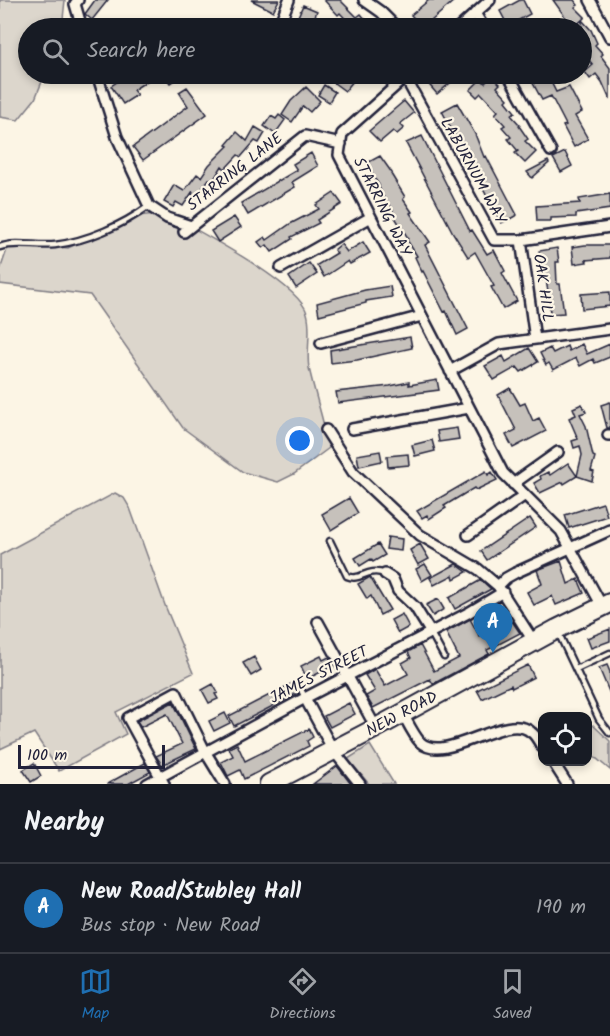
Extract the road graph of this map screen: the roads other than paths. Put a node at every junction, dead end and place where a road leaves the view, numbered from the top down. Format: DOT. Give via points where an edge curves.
graph roads {
  1 [pos="78,0"];
  2 [pos="289,0"];
  3 [pos="364,0"];
  4 [pos="490,0"];
  5 [pos="590,0"];
  6 [pos="476,13"];
  7 [pos="79,18"];
  8 [pos="282,18"];
  9 [pos="387,18"];
  10 [pos="470,18"];
  11 [pos="479,18"];
  12 [pos="610,37"];
  13 [pos="100,84"];
  14 [pos="397,84"];
  15 [pos="412,84"];
  16 [pos="513,84"];
  17 [pos="341,144"];
  18 [pos="550,151"];
  19 [pos="149,206"];
  20 [pos="371,217"];
  21 [pos="610,227"];
  22 [pos="521,240"];
  23 [pos="0,247"];
  24 [pos="281,268"];
  25 [pos="422,316"];
  26 [pos="610,329"];
  27 [pos="535,339"];
  28 [pos="321,343"];
  29 [pos="450,371"];
  30 [pos="469,408"];
  31 [pos="352,429"];
  32 [pos="326,430"];
  33 [pos="558,452"];
  34 [pos="513,484"];
  35 [pos="525,495"];
  36 [pos="610,530"];
  37 [pos="468,535"];
  38 [pos="330,542"];
  39 [pos="571,546"];
  40 [pos="385,574"];
  41 [pos="501,589"];
  42 [pos="606,605"];
  43 [pos="318,622"];
  44 [pos="557,629"];
  45 [pos="431,633"];
  46 [pos="534,642"];
  47 [pos="610,653"];
  48 [pos="444,657"];
  49 [pos="576,669"];
  50 [pos="347,678"];
  51 [pos="299,685"];
  52 [pos="305,698"];
  53 [pos="403,714"];
  54 [pos="376,728"];
  55 [pos="610,733"];
  56 [pos="538,740"];
  57 [pos="333,750"];
  58 [pos="206,753"];
  59 [pos="556,766"];
  60 [pos="162,781"];
  61 [pos="147,784"];
  62 [pos="225,784"];
  63 [pos="269,784"];
  64 [pos="360,784"];
  65 [pos="567,784"];
  1 -- 7 [label="street" via="75,4"];
  2 -- 8 [label="street"];
  3 -- 9 [label="street"];
  4 -- 6 [label="street"];
  5 -- 12 [label="street"];
  6 -- 10 [label="street"];
  6 -- 11 [label="street"];
  13 -- 19 [label="street" via="117,137"];
  14 -- 17 [label="street, STARRING WAY" via="342,134"];
  15 -- 22 [label="street, LABURNUM WAY" via="494,240"];
  16 -- 18 [label="street"];
  17 -- 19 [label="street, STARRING LANE" via="305,136 187,229"];
  17 -- 20 [label="street, STARRING WAY" via="339,155"];
  19 -- 23 [label="lane" via="81,239 54,245"];
  20 -- 24 [label="street"];
  20 -- 25 [label="street, STARRING WAY"];
  21 -- 22 [label="street, LABURNUM WAY"];
  22 -- 27 [label="street, OAK HILL"];
  25 -- 28 [label="street"];
  25 -- 29 [label="street, STARRING WAY"];
  26 -- 27 [label="street"];
  27 -- 29 [label="street" via="499,344"];
  29 -- 30 [label="street, STARRING WAY"];
  30 -- 31 [label="street"];
  30 -- 34 [label="street, STARRING WAY" via="502,473"];
  32 -- 41 [label="street" via="353,472 420,536 478,569"];
  33 -- 34 [label="street"];
  34 -- 35 [label="street, STARRING WAY"];
  35 -- 37 [label="street"];
  35 -- 39 [label="street, STARRING WAY"];
  36 -- 39 [label="street, JAMES STREET"];
  38 -- 40 [label="lane" via="346,576 356,578 372,571"];
  39 -- 41 [label="street, JAMES STREET" via="506,578"];
  39 -- 42 [label="street, STARRING WAY"];
  40 -- 45 [label="street" via="415,607"];
  41 -- 45 [label="street, JAMES STREET"];
  41 -- 46 [label="street"];
  42 -- 44 [label="highway, NEW ROAD"];
  43 -- 50 [label="street"];
  44 -- 46 [label="highway, NEW ROAD"];
  44 -- 49 [label="lane"];
  45 -- 48 [label="lane"];
  45 -- 50 [label="street, JAMES STREET"];
  46 -- 53 [label="highway, NEW ROAD"];
  47 -- 49 [label="lane"];
  49 -- 55 [label="lane" via="599,719"];
  50 -- 52 [label="street, JAMES STREET"];
  50 -- 54 [label="street"];
  51 -- 52 [label="lane"];
  52 -- 57 [label="street"];
  52 -- 58 [label="street, JAMES STREET"];
  53 -- 54 [label="highway, NEW ROAD"];
  53 -- 56 [label="street" via="422,744 433,747 450,746 517,726 531,731"];
  54 -- 57 [label="highway, NEW ROAD"];
  57 -- 63 [label="highway, NEW ROAD"];
  57 -- 64 [label="street"];
  58 -- 60 [label="street, JAMES STREET"];
  58 -- 60 [label="street" via="176,692 128,718"];
  58 -- 62 [label="street"];
  59 -- 65 [label="street"];
  60 -- 61 [label="street, JAMES STREET"];
}
